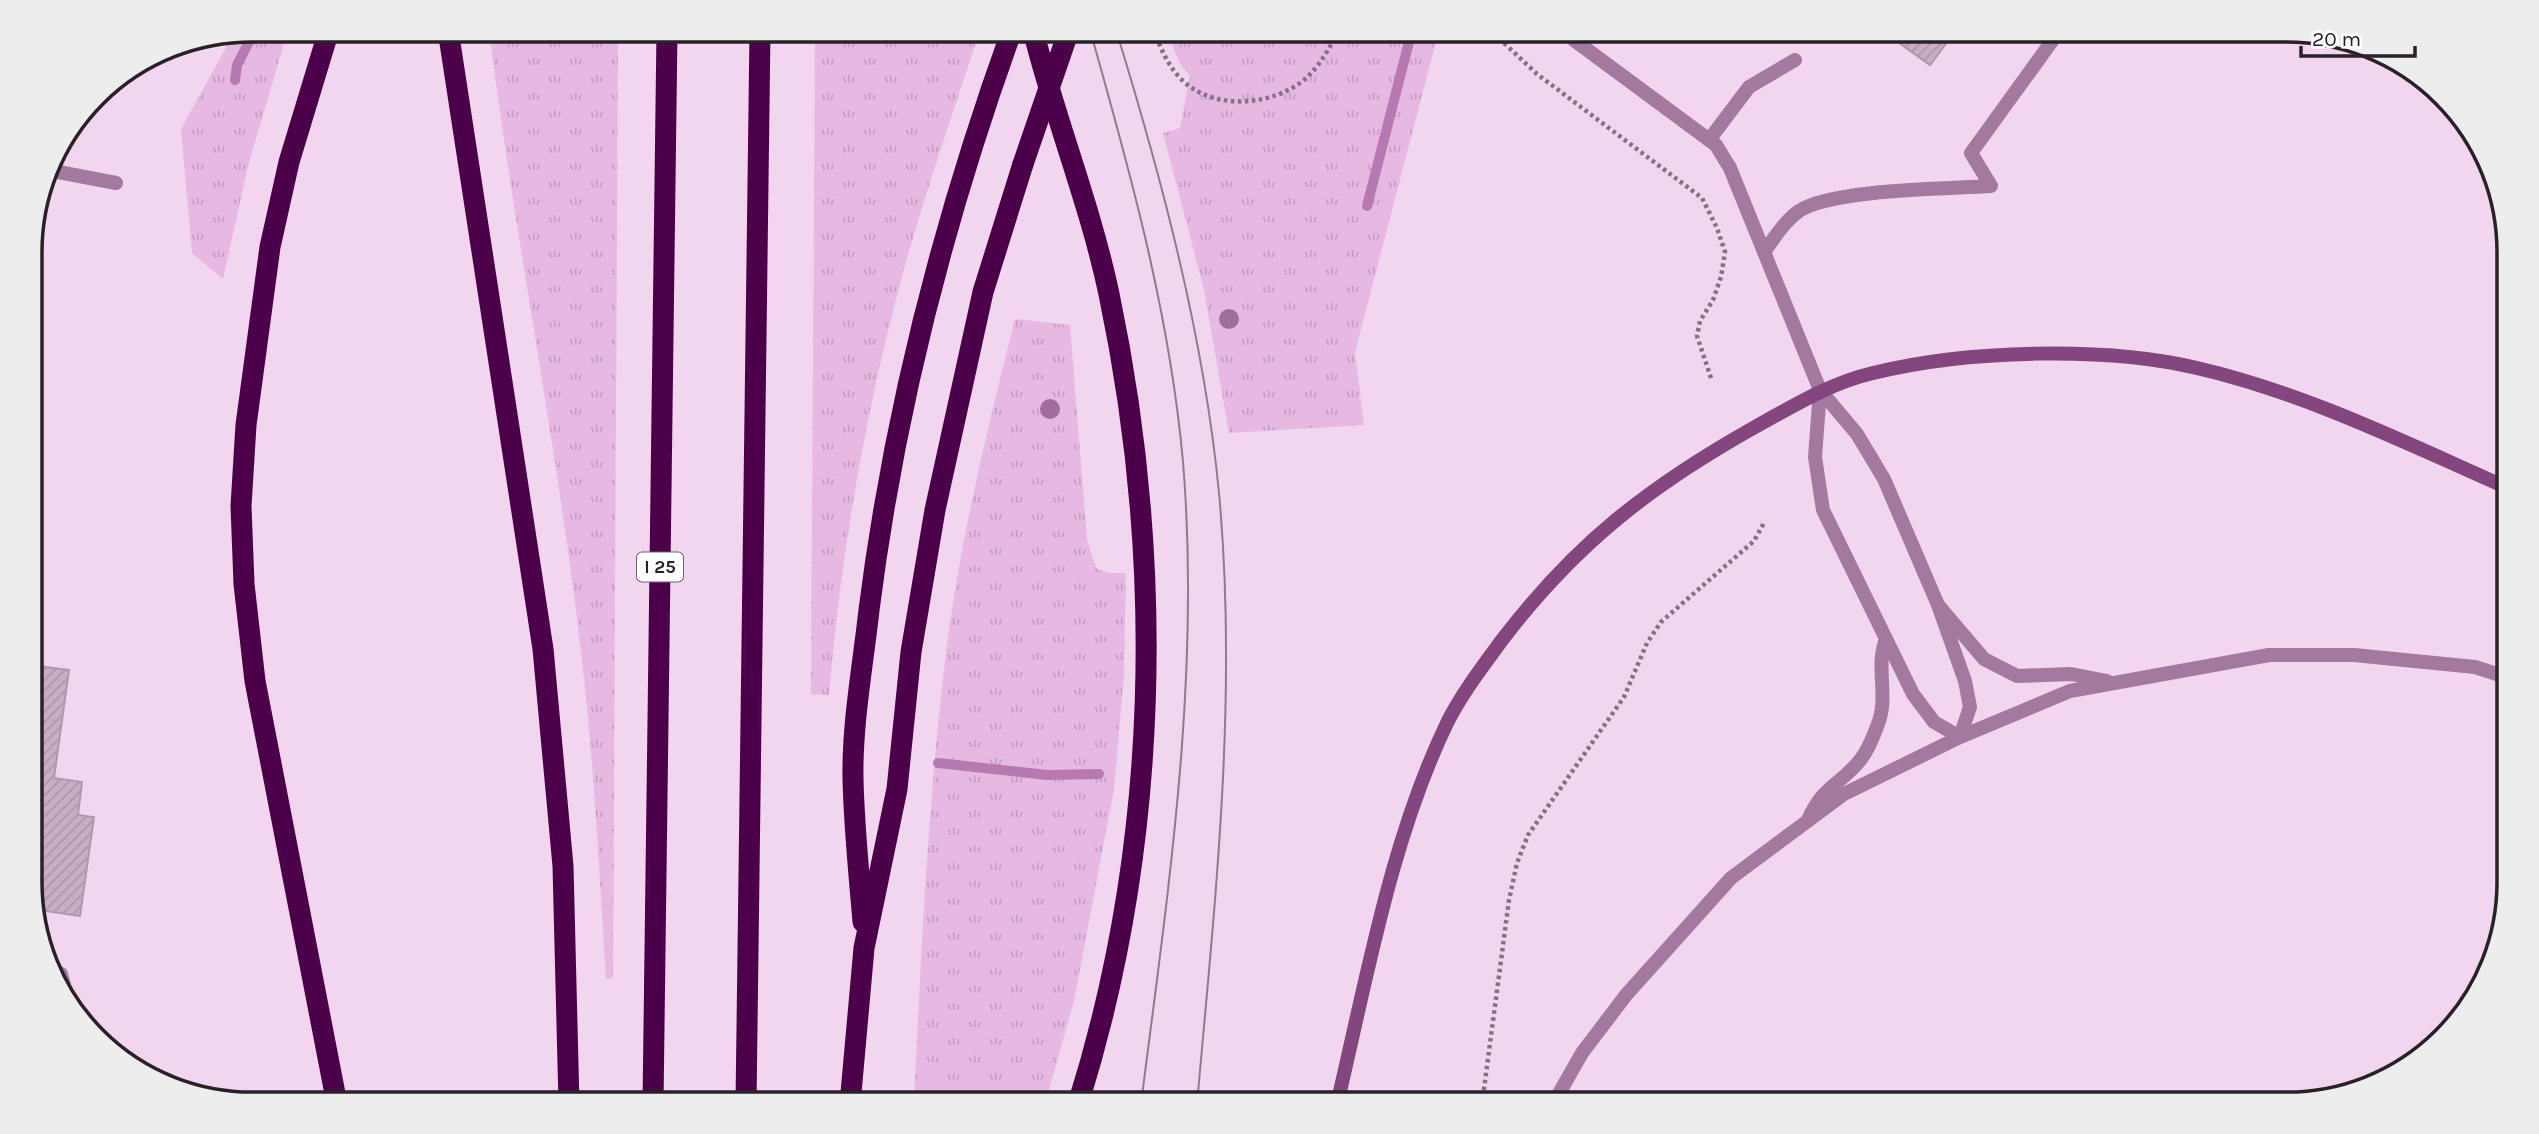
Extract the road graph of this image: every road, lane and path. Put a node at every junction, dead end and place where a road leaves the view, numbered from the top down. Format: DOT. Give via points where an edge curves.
graph roads {
  1 [pos="325,42"];
  2 [pos="450,42"];
  3 [pos="667,42"];
  4 [pos="760,42"];
  5 [pos="1007,42"];
  6 [pos="1037,42"];
  7 [pos="1065,42"];
  8 [pos="1159,42"];
  9 [pos="1332,42"];
  10 [pos="1504,42"];
  11 [pos="1580,42"];
  12 [pos="2051,42"];
  13 [pos="1795,60"];
  14 [pos="1709,140"];
  15 [pos="58,172"];
  16 [pos="116,183"];
  17 [pos="1764,252"];
  18 [pos="1712,382"];
  19 [pos="1820,390"];
  20 [pos="2497,483"];
  21 [pos="1765,521"];
  22 [pos="1938,605"];
  23 [pos="1886,639"];
  24 [pos="2497,674"];
  25 [pos="2115,682"];
  26 [pos="1960,737"];
  27 [pos="1808,821"];
  28 [pos="864,948"];
  29 [pos="335,1092"];
  30 [pos="569,1092"];
  31 [pos="653,1092"];
  32 [pos="746,1092"];
  33 [pos="851,1092"];
  34 [pos="1082,1092"];
  35 [pos="1340,1092"];
  36 [pos="1484,1092"];
  37 [pos="1560,1092"];
  1 -- 29 [label="highway" via="289,162 271,247 246,425 241,506 255,681"];
  2 -- 30 [label="highway" via="543,649 563,866"];
  3 -- 31 [label="highway, I 25"];
  4 -- 32 [label="highway"];
  5 -- 28 [label="highway" via="926,307 881,517 853,777"];
  6 -- 34 [label="highway" via="1084,190 1109,295 1133,454 1144,581 1145,740 1137,833 1121,940"];
  7 -- 28 [label="highway, bridge" via="983,292 935,510 911,652 897,789"];
  8 -- 9 [label="path" via="1179,78 1203,94 1234,102 1266,98 1305,79"];
  10 -- 18 [label="path" via="1537,74 1702,198 1725,251 1721,277 1697,336"];
  11 -- 14 [label="street"];
  12 -- 17 [label="street" via="1971,153 1991,186 1827,198 1799,211"];
  13 -- 14 [label="street" via="1749,87"];
  14 -- 17 [label="street" via="1730,168"];
  15 -- 16 [label="street"];
  17 -- 19 [label="street"];
  19 -- 20 [label="main road" via="1874,372 2003,353 2182,365 2322,406"];
  19 -- 22 [label="street" via="1857,434 1884,480"];
  19 -- 23 [label="street" via="1815,457 1823,510"];
  19 -- 35 [label="main road" via="1705,454 1621,514 1573,557 1476,675 1448,721 1410,817"];
  21 -- 36 [label="path" via="1755,541 1661,622 1624,697 1528,835 1509,900"];
  22 -- 25 [label="street" via="1983,659 2017,676 2071,674"];
  22 -- 26 [label="street" via="1970,706"];
  23 -- 26 [label="street" via="1913,694 1934,722"];
  23 -- 27 [label="street" via="1879,656 1884,691 1879,722 1861,759 1818,797"];
  24 -- 25 [label="street" via="2475,667 2354,655 2269,655"];
  25 -- 26 [label="street" via="2070,691"];
  26 -- 27 [label="street" via="1844,794"];
  27 -- 37 [label="street" via="1731,878 1626,995 1582,1053"];
  28 -- 33 [label="highway"];
}
